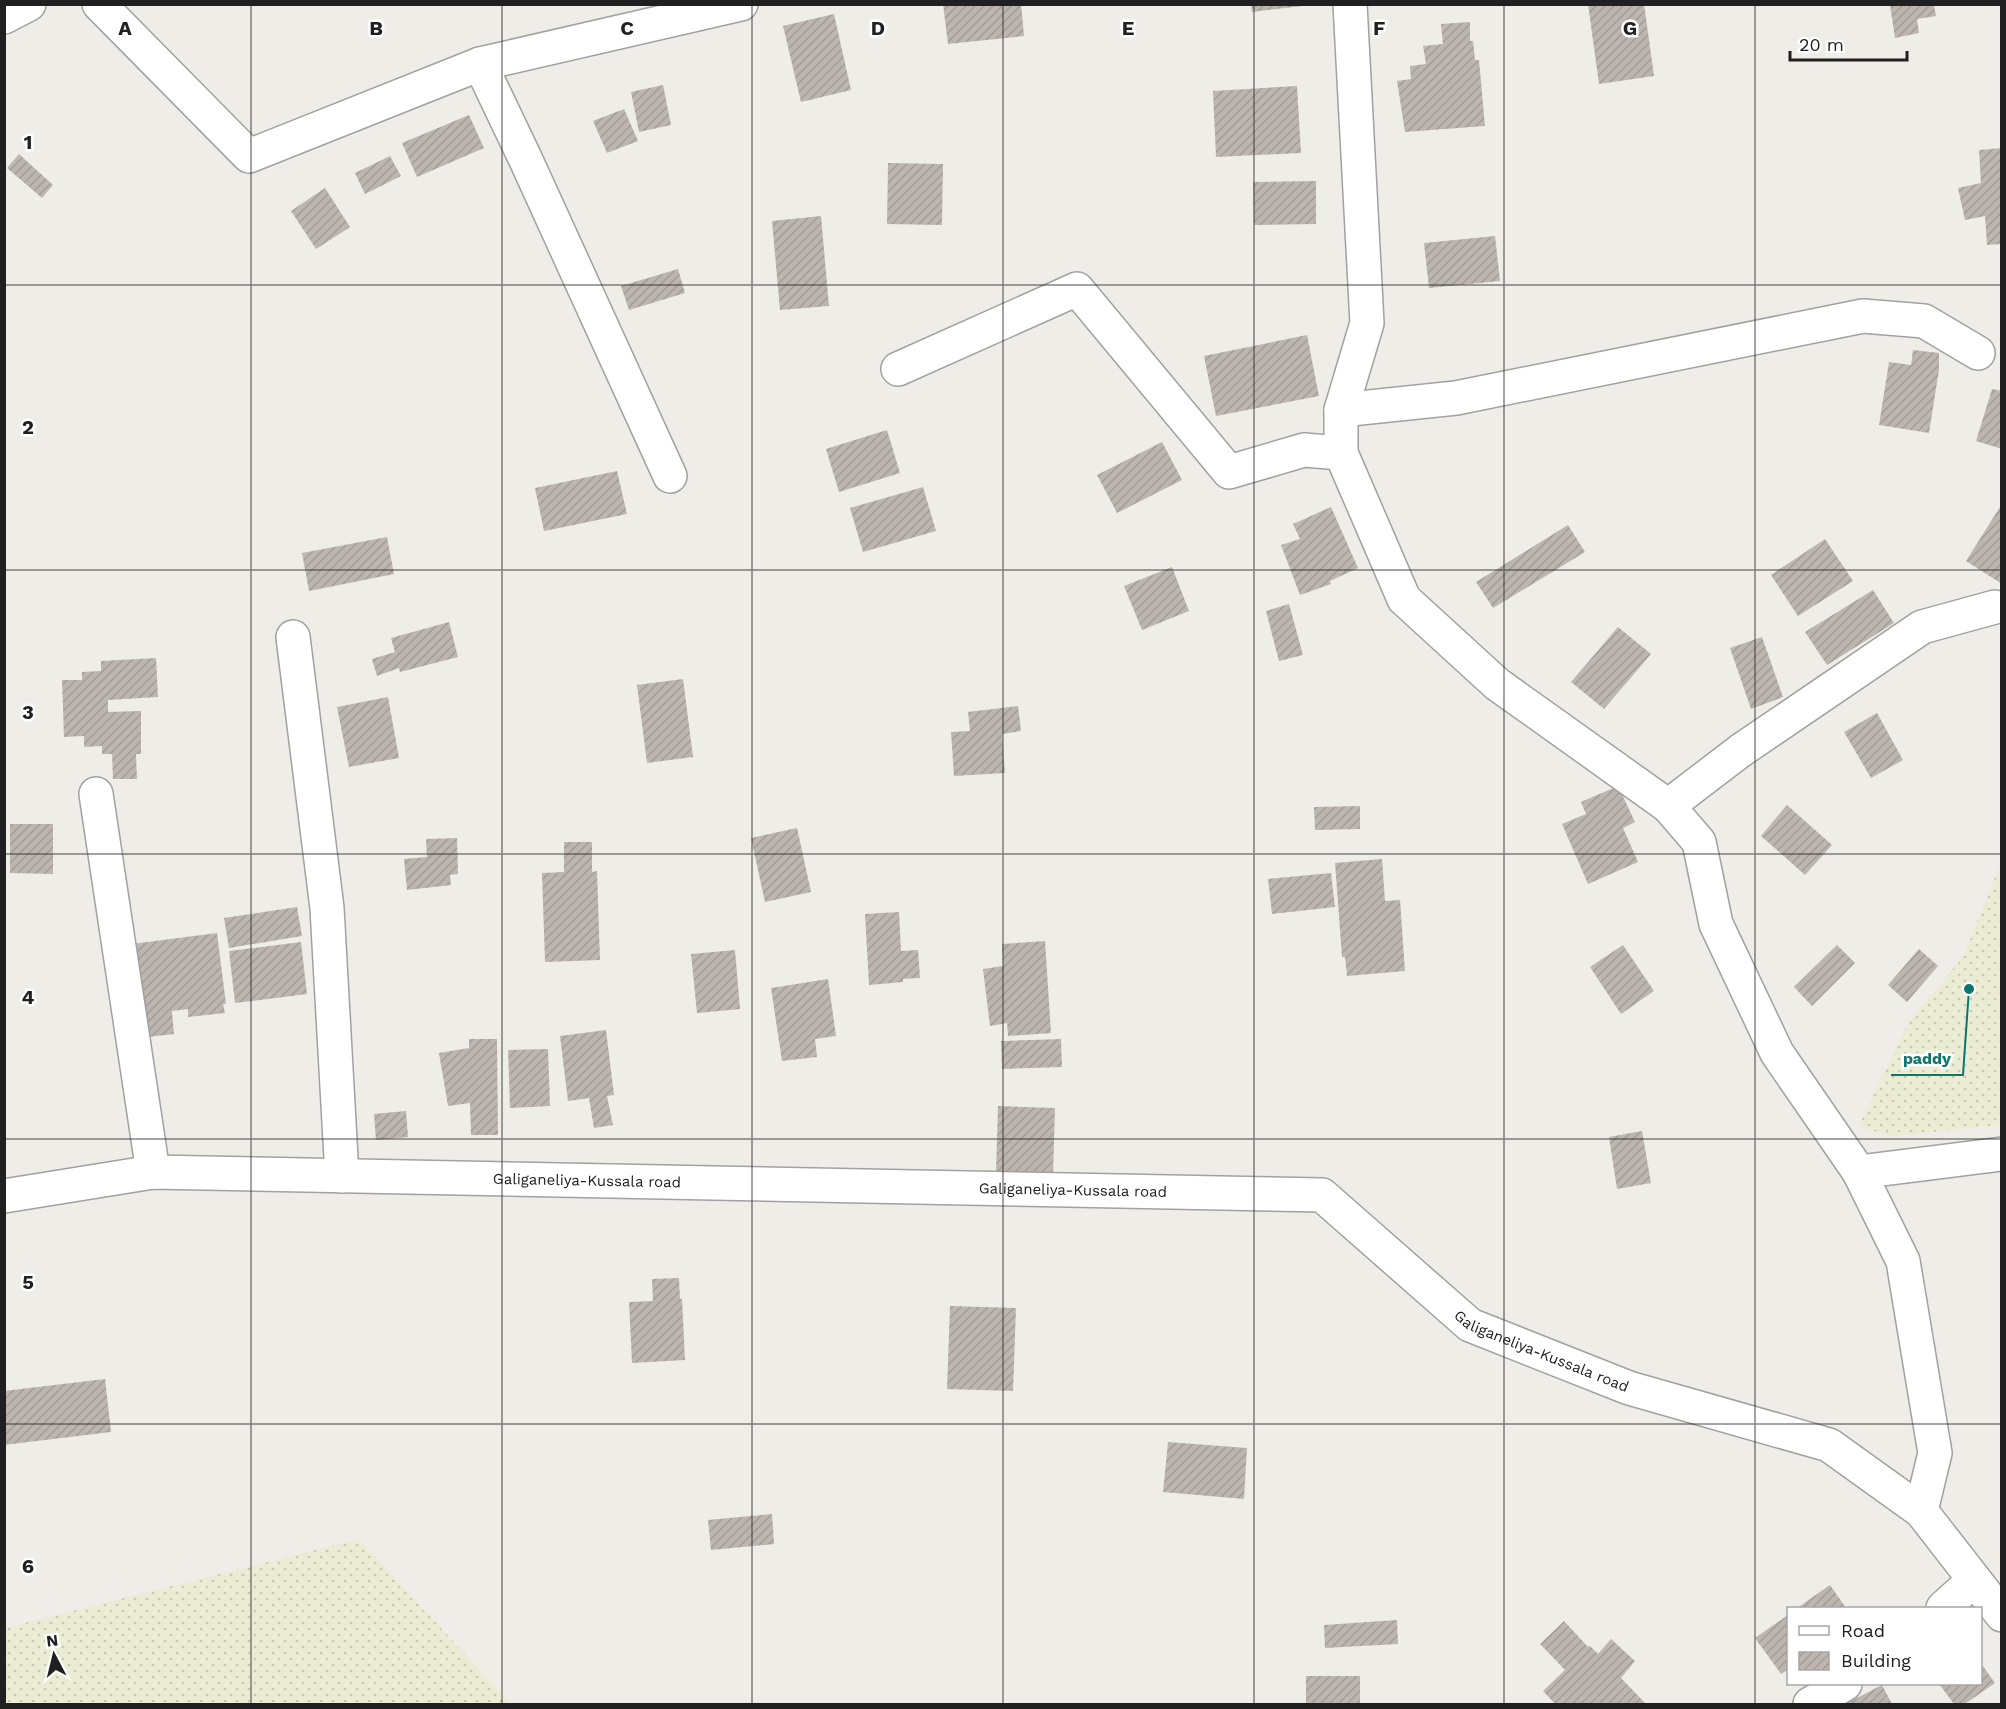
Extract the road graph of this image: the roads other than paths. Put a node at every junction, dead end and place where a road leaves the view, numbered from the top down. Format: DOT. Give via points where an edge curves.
graph roads {
  1 [pos="29,4"];
  2 [pos="99,4"];
  3 [pos="741,4"];
  4 [pos="1350,4"];
  5 [pos="4,17"];
  6 [pos="480,64"];
  7 [pos="1978,353"];
  8 [pos="898,369"];
  9 [pos="1341,410"];
  10 [pos="1341,453"];
  11 [pos="670,476"];
  12 [pos="1995,607"];
  13 [pos="293,637"];
  14 [pos="96,794"];
  15 [pos="1668,806"];
  16 [pos="2001,1154"];
  17 [pos="153,1172"];
  18 [pos="1859,1172"];
  19 [pos="342,1176"];
  20 [pos="4,1196"];
  21 [pos="1921,1511"];
  22 [pos="1974,1580"];
  23 [pos="1944,1607"];
  24 [pos="2001,1615"];
  25 [pos="1842,1685"];
  26 [pos="1810,1704"];
  1 -- 5 [label="street"];
  2 -- 6 [label="street" via="249,156"];
  3 -- 6 [label="street"];
  4 -- 9 [label="street" via="1367,323"];
  6 -- 11 [label="street"];
  7 -- 9 [label="street" via="1924,321 1863,316 1456,398"];
  8 -- 10 [label="street" via="1077,289 1229,472 1304,450"];
  9 -- 10 [label="street"];
  10 -- 15 [label="street" via="1404,599 1497,684"];
  12 -- 15 [label="street" via="1922,627 1740,751"];
  13 -- 19 [label="street" via="327,908"];
  14 -- 17 [label="street"];
  15 -- 18 [label="street" via="1698,842 1716,924 1777,1053"];
  16 -- 18 [label="street"];
  17 -- 19 [label="street, Galiganeliya-Kussala road"];
  17 -- 20 [label="street, Galiganeliya-Kussala road"];
  18 -- 21 [label="street" via="1903,1262 1935,1453"];
  19 -- 21 [label="street, Galiganeliya-Kussala road" via="1323,1195 1470,1325 1629,1388 1829,1445"];
  21 -- 22 [label="street, Galiganeliya-Kussala road"];
  22 -- 23 [label="street"];
  22 -- 24 [label="street, Galiganeliya-Kussala road"];
  25 -- 26 [label="street"];
}
